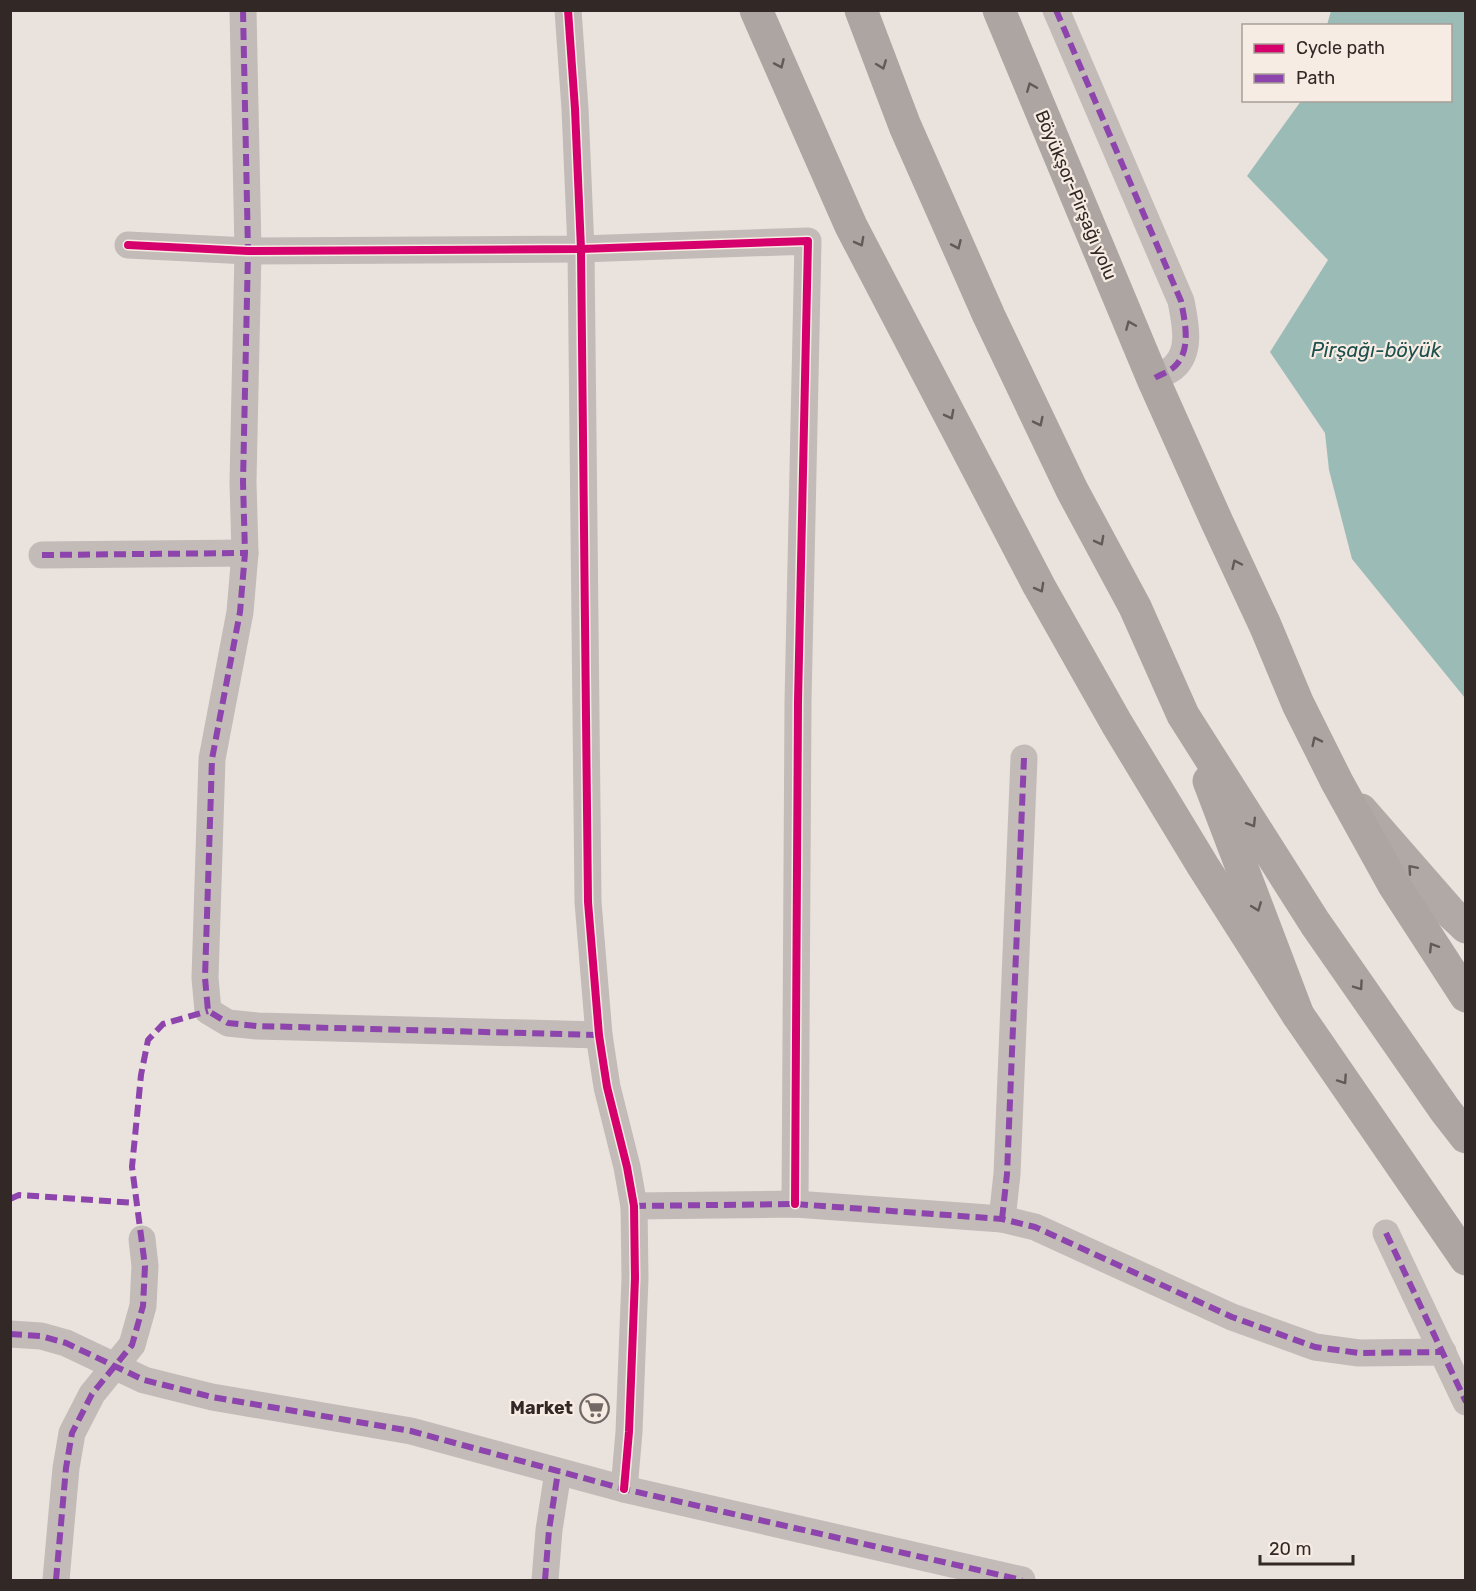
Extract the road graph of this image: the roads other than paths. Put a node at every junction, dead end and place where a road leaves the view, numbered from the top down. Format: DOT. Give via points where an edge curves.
graph roads {
  1 [pos="243,10"];
  2 [pos="568,10"];
  3 [pos="756,10"];
  4 [pos="861,10"];
  5 [pos="999,10"];
  6 [pos="1056,10"];
  7 [pos="128,245"];
  8 [pos="581,249"];
  9 [pos="248,251"];
  10 [pos="1153,379"];
  11 [pos="245,553"];
  12 [pos="42,555"];
  13 [pos="1183,715"];
  14 [pos="1024,758"];
  15 [pos="1336,782"];
  16 [pos="1466,927"];
  17 [pos="1466,996"];
  18 [pos="1298,1015"];
  19 [pos="599,1035"];
  20 [pos="1466,1137"];
  21 [pos="795,1204"];
  22 [pos="634,1206"];
  23 [pos="1002,1219"];
  24 [pos="1386,1233"];
  25 [pos="142,1239"];
  26 [pos="1466,1259"];
  27 [pos="10,1334"];
  28 [pos="1443,1352"];
  29 [pos="115,1366"];
  30 [pos="1466,1402"];
  31 [pos="558,1472"];
  32 [pos="624,1489"];
  33 [pos="1016,1580"];
  34 [pos="56,1581"];
  35 [pos="545,1581"];
  1 -- 9 [label="street"];
  2 -- 8 [label="street"];
  3 -- 18 [label="highway, one-way" via="852,226 1039,586 1117,724"];
  4 -- 13 [label="highway, one-way" via="905,126 988,316 1072,490 1135,607"];
  10 -- 5 [label="highway, Böyükşor-Pirşağı yolu, one-way"];
  6 -- 10 [label="street" via="1180,301 1186,327 1184,353 1174,367"];
  7 -- 9 [label="street"];
  8 -- 9 [label="street"];
  8 -- 19 [label="street" via="588,902"];
  8 -- 21 [label="street" via="808,241 798,702"];
  9 -- 11 [label="street"];
  15 -- 10 [label="highway, Böyükşor-Pirşağı yolu, one-way"];
  11 -- 12 [label="street"];
  11 -- 19 [label="street" via="240,612 212,759 205,978 208,1011 228,1023 256,1026"];
  13 -- 18 [label="highway, one-way"];
  13 -- 20 [label="highway, one-way" via="1316,923"];
  14 -- 23 [label="street"];
  16 -- 15 [label="main road, one-way"];
  17 -- 15 [label="highway, Böyükşor-Pirşağı yolu, one-way" via="1394,885"];
  18 -- 26 [label="highway, one-way"];
  19 -- 22 [label="street"];
  21 -- 22 [label="street"];
  21 -- 23 [label="street"];
  22 -- 32 [label="street" via="634,1313"];
  23 -- 28 [label="street" via="1035,1227 1232,1317 1315,1347 1359,1353"];
  24 -- 28 [label="street"];
  25 -- 29 [label="street" via="143,1306 132,1345"];
  27 -- 29 [label="street" via="66,1343"];
  28 -- 30 [label="street"];
  29 -- 31 [label="street" via="144,1380 212,1397 411,1431"];
  29 -- 34 [label="street" via="92,1394 72,1433"];
  31 -- 32 [label="street"];
  31 -- 35 [label="street"];
  32 -- 33 [label="street"];
}
